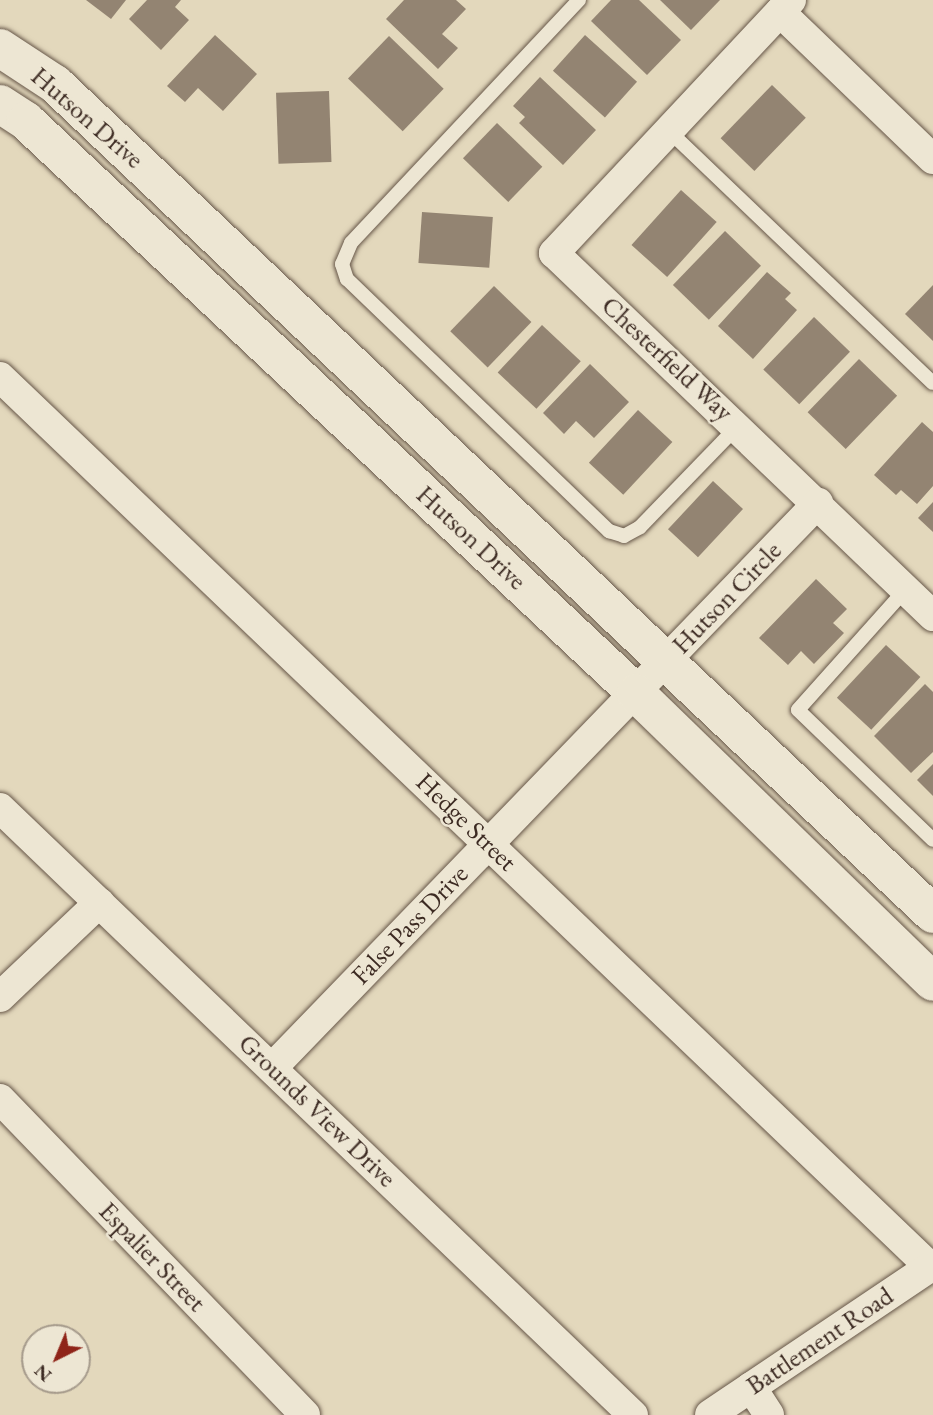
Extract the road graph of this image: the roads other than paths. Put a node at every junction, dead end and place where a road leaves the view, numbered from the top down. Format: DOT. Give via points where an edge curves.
graph roads {
  1 [pos="579,0"];
  2 [pos="786,6"];
  3 [pos="0,48"];
  4 [pos="0,104"];
  5 [pos="668,130"];
  6 [pos="933,159"];
  7 [pos="0,377"];
  8 [pos="933,383"];
  9 [pos="738,426"];
  10 [pos="818,503"];
  11 [pos="906,589"];
  12 [pos="933,616"];
  13 [pos="668,659"];
  14 [pos="636,693"];
  15 [pos="0,808"];
  16 [pos="933,840"];
  17 [pos="489,844"];
  18 [pos="99,903"];
  19 [pos="933,914"];
  20 [pos="933,982"];
  21 [pos="0,997"];
  22 [pos="272,1068"];
  23 [pos="0,1099"];
  24 [pos="930,1268"];
  25 [pos="751,1387"];
  26 [pos="305,1415"];
  27 [pos="633,1415"];
  28 [pos="710,1415"];
  29 [pos="769,1415"];
  1 -- 9 [label="lane" via="351,243 342,264 347,279 609,531 624,536 640,527"];
  2 -- 5 [label="street, Chesterfield Way"];
  2 -- 6 [label="street"];
  3 -- 13 [label="street, Hutson Drive" via="55,84"];
  4 -- 14 [label="street, Hutson Drive" via="26,121"];
  5 -- 8 [label="lane"];
  5 -- 9 [label="street, Chesterfield Way" via="554,253"];
  7 -- 17 [label="street, Hedge Street"];
  9 -- 10 [label="street, Chesterfield Way"];
  10 -- 11 [label="street, Chesterfield Way"];
  10 -- 13 [label="street, Hutson Circle"];
  11 -- 12 [label="street, Chesterfield Way"];
  11 -- 16 [label="lane" via="798,710"];
  13 -- 14 [label="street, Hutson Circle"];
  13 -- 19 [label="street, Hutson Drive"];
  14 -- 17 [label="street, False Pass Drive"];
  14 -- 20 [label="street, Hutson Drive"];
  15 -- 18 [label="street, Grounds View Drive"];
  17 -- 22 [label="street, False Pass Drive"];
  17 -- 24 [label="street, Hedge Street"];
  18 -- 21 [label="street"];
  18 -- 22 [label="street, Grounds View Drive"];
  22 -- 27 [label="street, Grounds View Drive"];
  23 -- 26 [label="street, Espalier Street"];
  24 -- 25 [label="street, Battlement Road"];
  25 -- 28 [label="street, Battlement Road"];
  25 -- 29 [label="street"];
}
